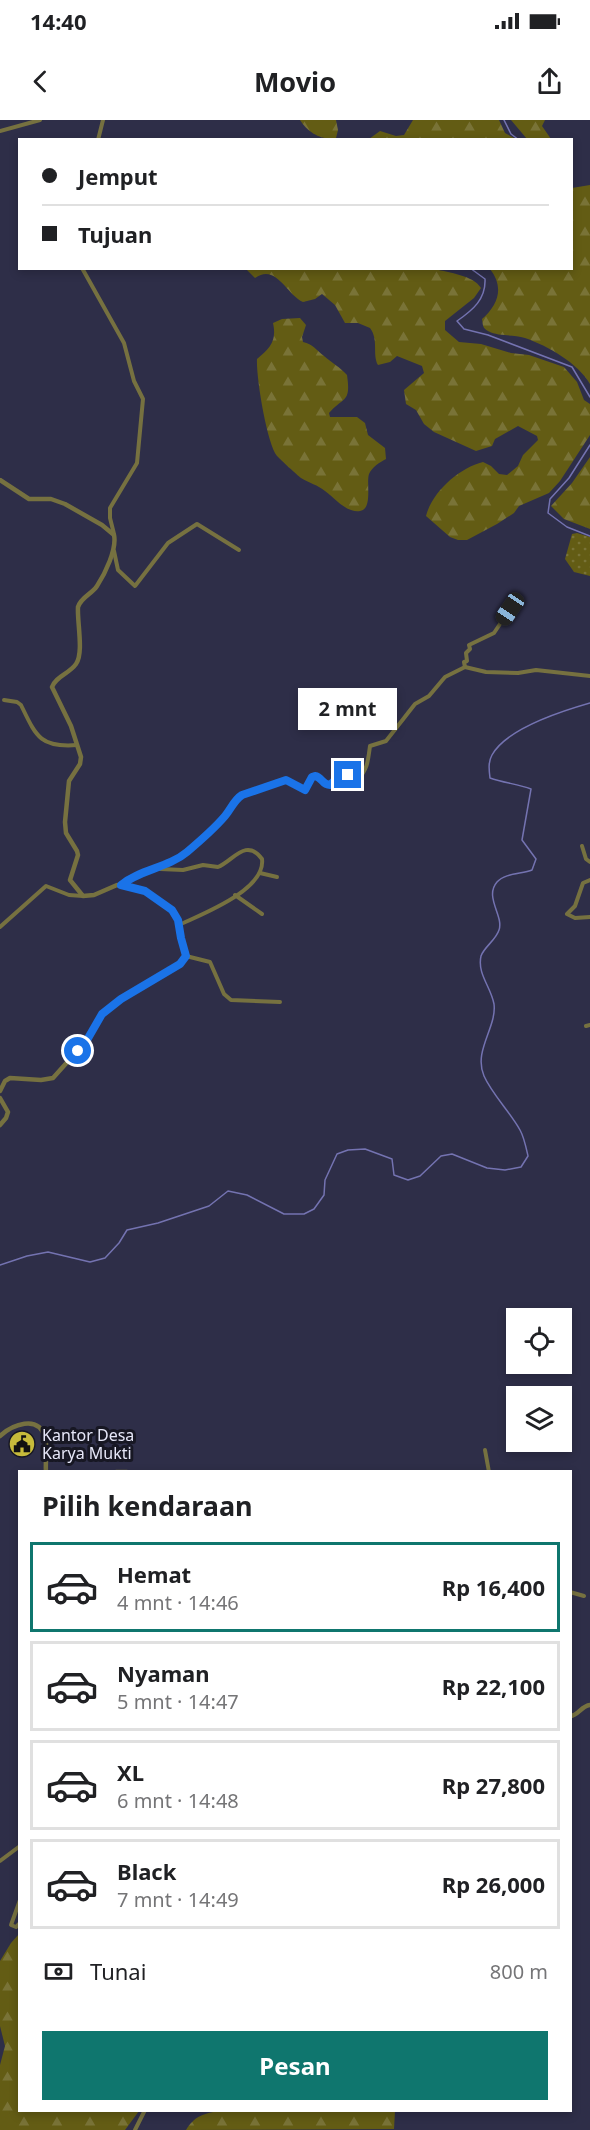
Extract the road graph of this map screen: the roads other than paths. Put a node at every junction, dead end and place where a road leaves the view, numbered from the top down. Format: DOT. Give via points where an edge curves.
graph roads {
  1 [pos="40,120"];
  2 [pos="103,120"];
  3 [pos="0,131"];
  4 [pos="98,138"];
  5 [pos="83,270"];
  6 [pos="0,480"];
  7 [pos="114,535"];
  8 [pos="114,547"];
  9 [pos="239,550"];
  10 [pos="510,609"];
  11 [pos="465,667"];
  12 [pos="590,675"];
  13 [pos="4,700"];
  14 [pos="78,745"];
  15 [pos="582,846"];
  16 [pos="590,862"];
  17 [pos="156,869"];
  18 [pos="261,873"];
  19 [pos="277,877"];
  20 [pos="590,880"];
  21 [pos="121,885"];
  22 [pos="235,895"];
  23 [pos="83,896"];
  24 [pos="262,914"];
  25 [pos="590,917"];
  26 [pos="179,925"];
  27 [pos="0,927"];
  28 [pos="186,956"];
  29 [pos="280,1002"];
  30 [pos="0,1091"];
  31 [pos="0,1098"];
  32 [pos="2,1120"];
  33 [pos="0,1125"];
  34 [pos="0,1436"];
  35 [pos="485,1450"];
  36 [pos="45,1470"];
  37 [pos="489,1470"];
  38 [pos="572,1593"];
  39 [pos="584,1596"];
  40 [pos="590,1705"];
  41 [pos="572,1716"];
  42 [pos="18,1848"];
  43 [pos="0,1861"];
  44 [pos="18,1906"];
  45 [pos="18,1925"];
  46 [pos="144,2112"];
  47 [pos="135,2130"];
  1 -- 3 [label="street"];
  2 -- 4 [label="street"];
  5 -- 7 [label="street" via="124,343 142,399 137,463 110,508"];
  6 -- 7 [label="street" via="28,499 65,504"];
  7 -- 8 [label="street"];
  8 -- 9 [label="street" via="118,570 135,586 168,543 197,524"];
  8 -- 14 [label="street" via="97,586 78,607 79,659 52,687"];
  10 -- 11 [label="street" via="494,633 469,645"];
  11 -- 12 [label="street" via="486,672 536,670"];
  11 -- 17 [label="street" via="445,676 429,696 415,704 386,741 370,747 368,764 358,779 351,780 343,768 330,785 315,776 305,790 286,780 242,795 188,851"];
  13 -- 14 [label="street" via="21,705 44,741 57,746"];
  14 -- 23 [label="street" via="81,759 69,782 65,828 78,855 70,880"];
  15 -- 16 [label="street"];
  17 -- 18 [label="street" via="218,867 238,853 250,851 262,859"];
  17 -- 21 [label="street"];
  18 -- 19 [label="street"];
  18 -- 22 [label="street" via="249,888"];
  20 -- 25 [label="street" via="583,883 575,906 567,914"];
  21 -- 23 [label="street"];
  21 -- 26 [label="street" via="137,888 158,900 172,910"];
  22 -- 24 [label="street"];
  22 -- 26 [label="street"];
  23 -- 27 [label="street" via="46,886"];
  26 -- 28 [label="street"];
  28 -- 29 [label="street" via="210,962 224,994 231,1000"];
  28 -- 30 [label="street" via="180,964 102,1014 87,1040 53,1078 10,1078"];
  31 -- 32 [label="street" via="8,1112"];
  32 -- 33 [label="street"];
  34 -- 36 [label="street" via="20,1424 37,1427 46,1439"];
  35 -- 37 [label="street"];
  38 -- 39 [label="street"];
  40 -- 41 [label="street"];
  42 -- 43 [label="street"];
  44 -- 45 [label="street" via="11,1925"];
  46 -- 47 [label="street"];
}
